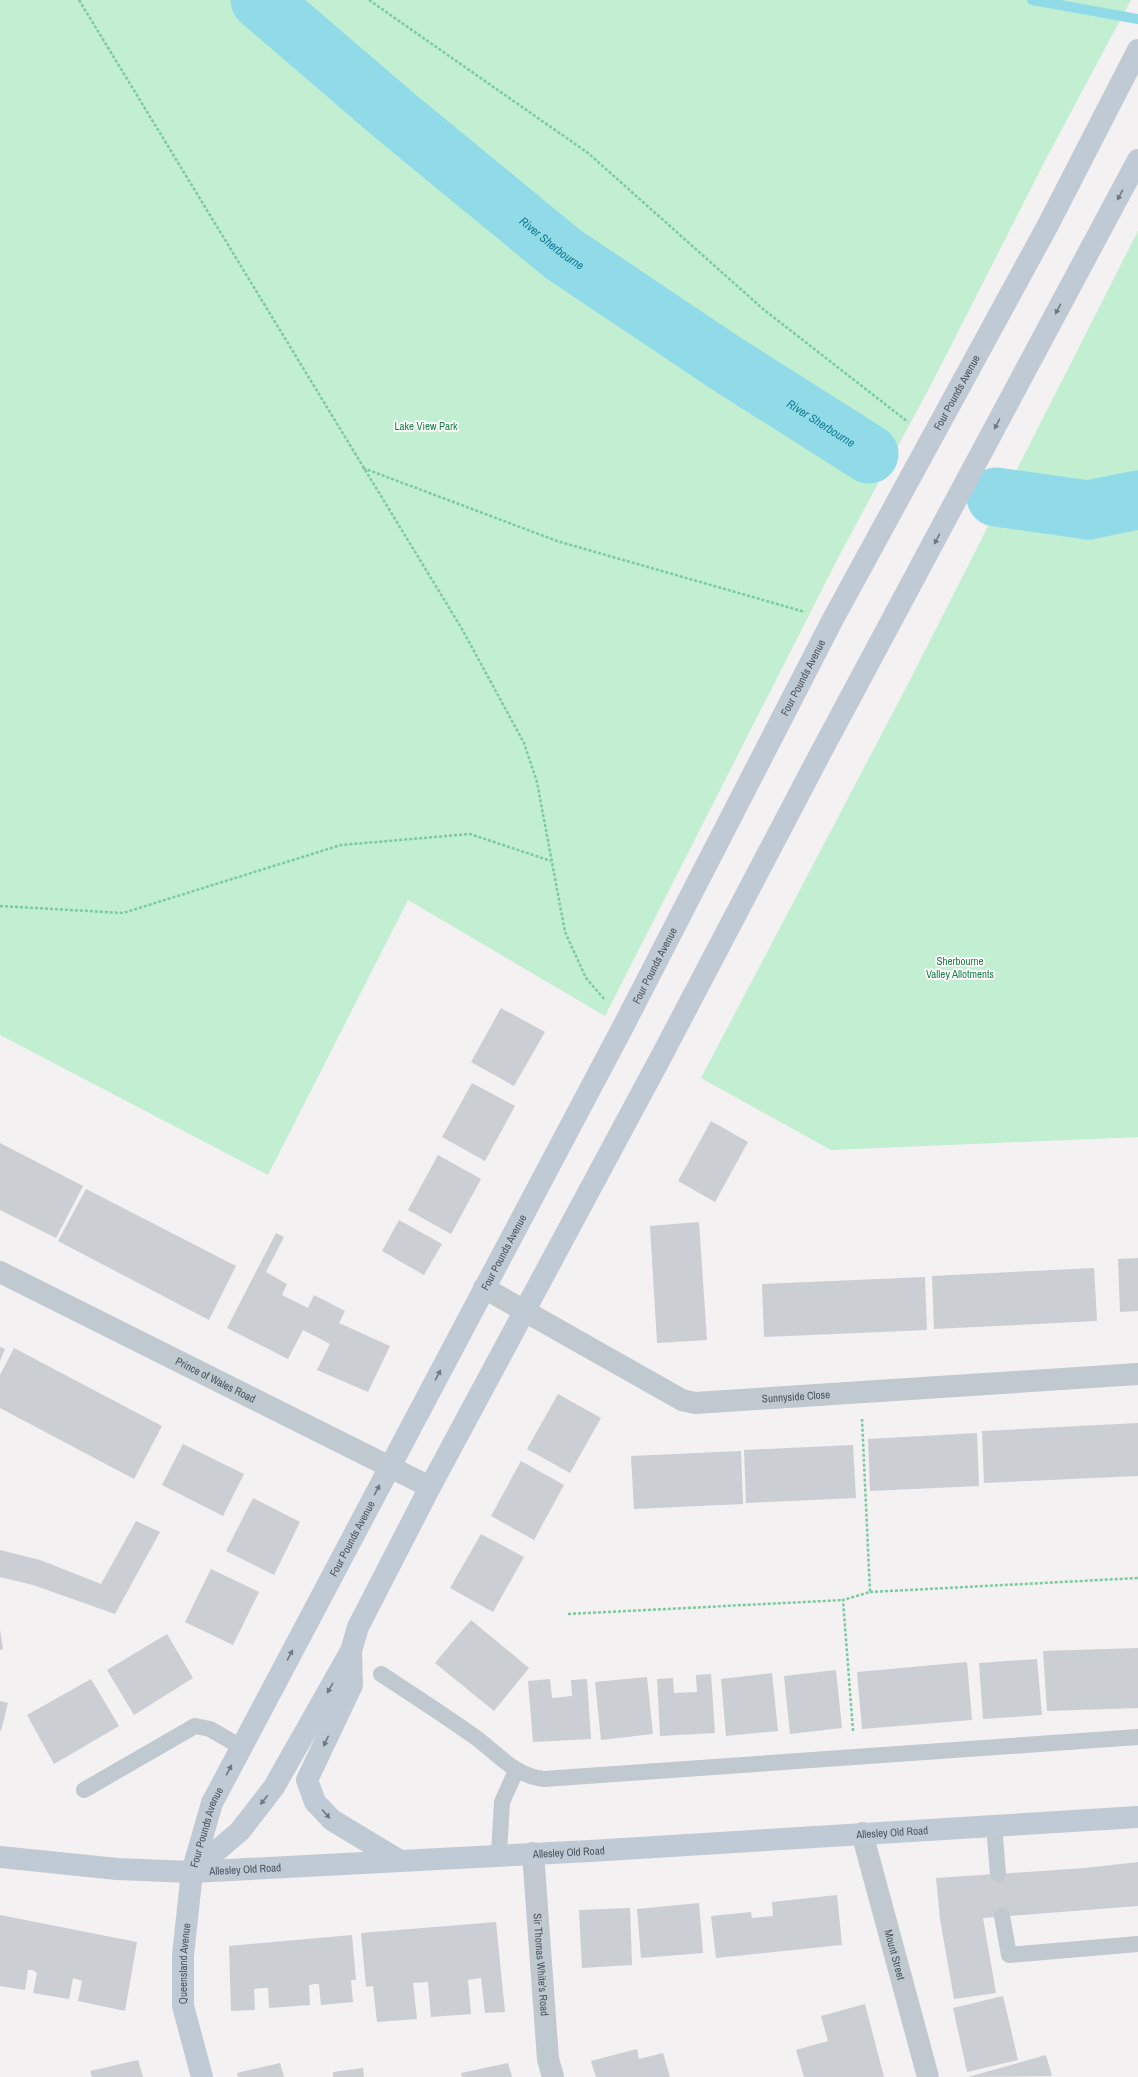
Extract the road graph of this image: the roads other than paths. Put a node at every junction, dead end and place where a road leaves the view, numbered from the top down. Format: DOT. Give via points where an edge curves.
graph roads {
  1 [pos="1138,50"];
  2 [pos="1138,160"];
  3 [pos="0,1272"];
  4 [pos="484,1288"];
  5 [pos="525,1311"];
  6 [pos="1138,1374"];
  7 [pos="389,1466"];
  8 [pos="430,1487"];
  9 [pos="351,1651"];
  10 [pos="381,1674"];
  11 [pos="1138,1738"];
  12 [pos="241,1747"];
  13 [pos="516,1771"];
  14 [pos="84,1790"];
  15 [pos="1138,1817"];
  16 [pos="994,1825"];
  17 [pos="862,1833"];
  18 [pos="533,1852"];
  19 [pos="500,1854"];
  20 [pos="0,1857"];
  21 [pos="400,1861"];
  22 [pos="192,1872"];
  23 [pos="998,1874"];
  24 [pos="1002,1916"];
  25 [pos="1138,1944"];
  26 [pos="202,2077"];
  27 [pos="553,2077"];
  28 [pos="928,2077"];
  1 -- 4 [label="main road, Four Pounds Avenue" via="1048,225 832,619 625,1023"];
  2 -- 5 [label="main road, Four Pounds Avenue, one-way" via="818,756 662,1057"];
  3 -- 7 [label="street, Prince of Wales Road"];
  4 -- 5 [label="street, Sunnyside Close"];
  7 -- 4 [label="main road, Four Pounds Avenue, one-way"];
  5 -- 6 [label="street, Sunnyside Close" via="682,1400 696,1403"];
  5 -- 8 [label="main road, Four Pounds Avenue"];
  7 -- 8 [label="street, Prince of Wales Road"];
  12 -- 7 [label="main road, Four Pounds Avenue, one-way"];
  8 -- 9 [label="main road, Four Pounds Avenue" via="358,1627"];
  9 -- 21 [label="main road, one-way" via="352,1685 307,1780 315,1802 332,1820"];
  9 -- 22 [label="main road, Four Pounds Avenue, one-way" via="274,1787 240,1831"];
  10 -- 13 [label="lane" via="476,1738"];
  11 -- 13 [label="lane" via="544,1780"];
  12 -- 14 [label="lane" via="210,1729 195,1726"];
  22 -- 12 [label="main road, Four Pounds Avenue, one-way" via="212,1804"];
  13 -- 19 [label="lane" via="502,1802"];
  15 -- 16 [label="main road, Allesley Old Road"];
  16 -- 17 [label="main road, Allesley Old Road"];
  16 -- 23 [label="lane"];
  17 -- 18 [label="main road, Allesley Old Road" via="590,1851"];
  17 -- 28 [label="street, Mount Street"];
  18 -- 19 [label="main road, Allesley Old Road"];
  18 -- 27 [label="street, Sir Thomas White's Road" via="548,2059"];
  19 -- 21 [label="main road, Allesley Old Road"];
  20 -- 22 [label="main road, Allesley Old Road" via="117,1869"];
  21 -- 22 [label="main road, Allesley Old Road"];
  22 -- 26 [label="main road, Queensland Avenue" via="183,1955 183,2006"];
  24 -- 25 [label="lane" via="1009,1955"];
}
